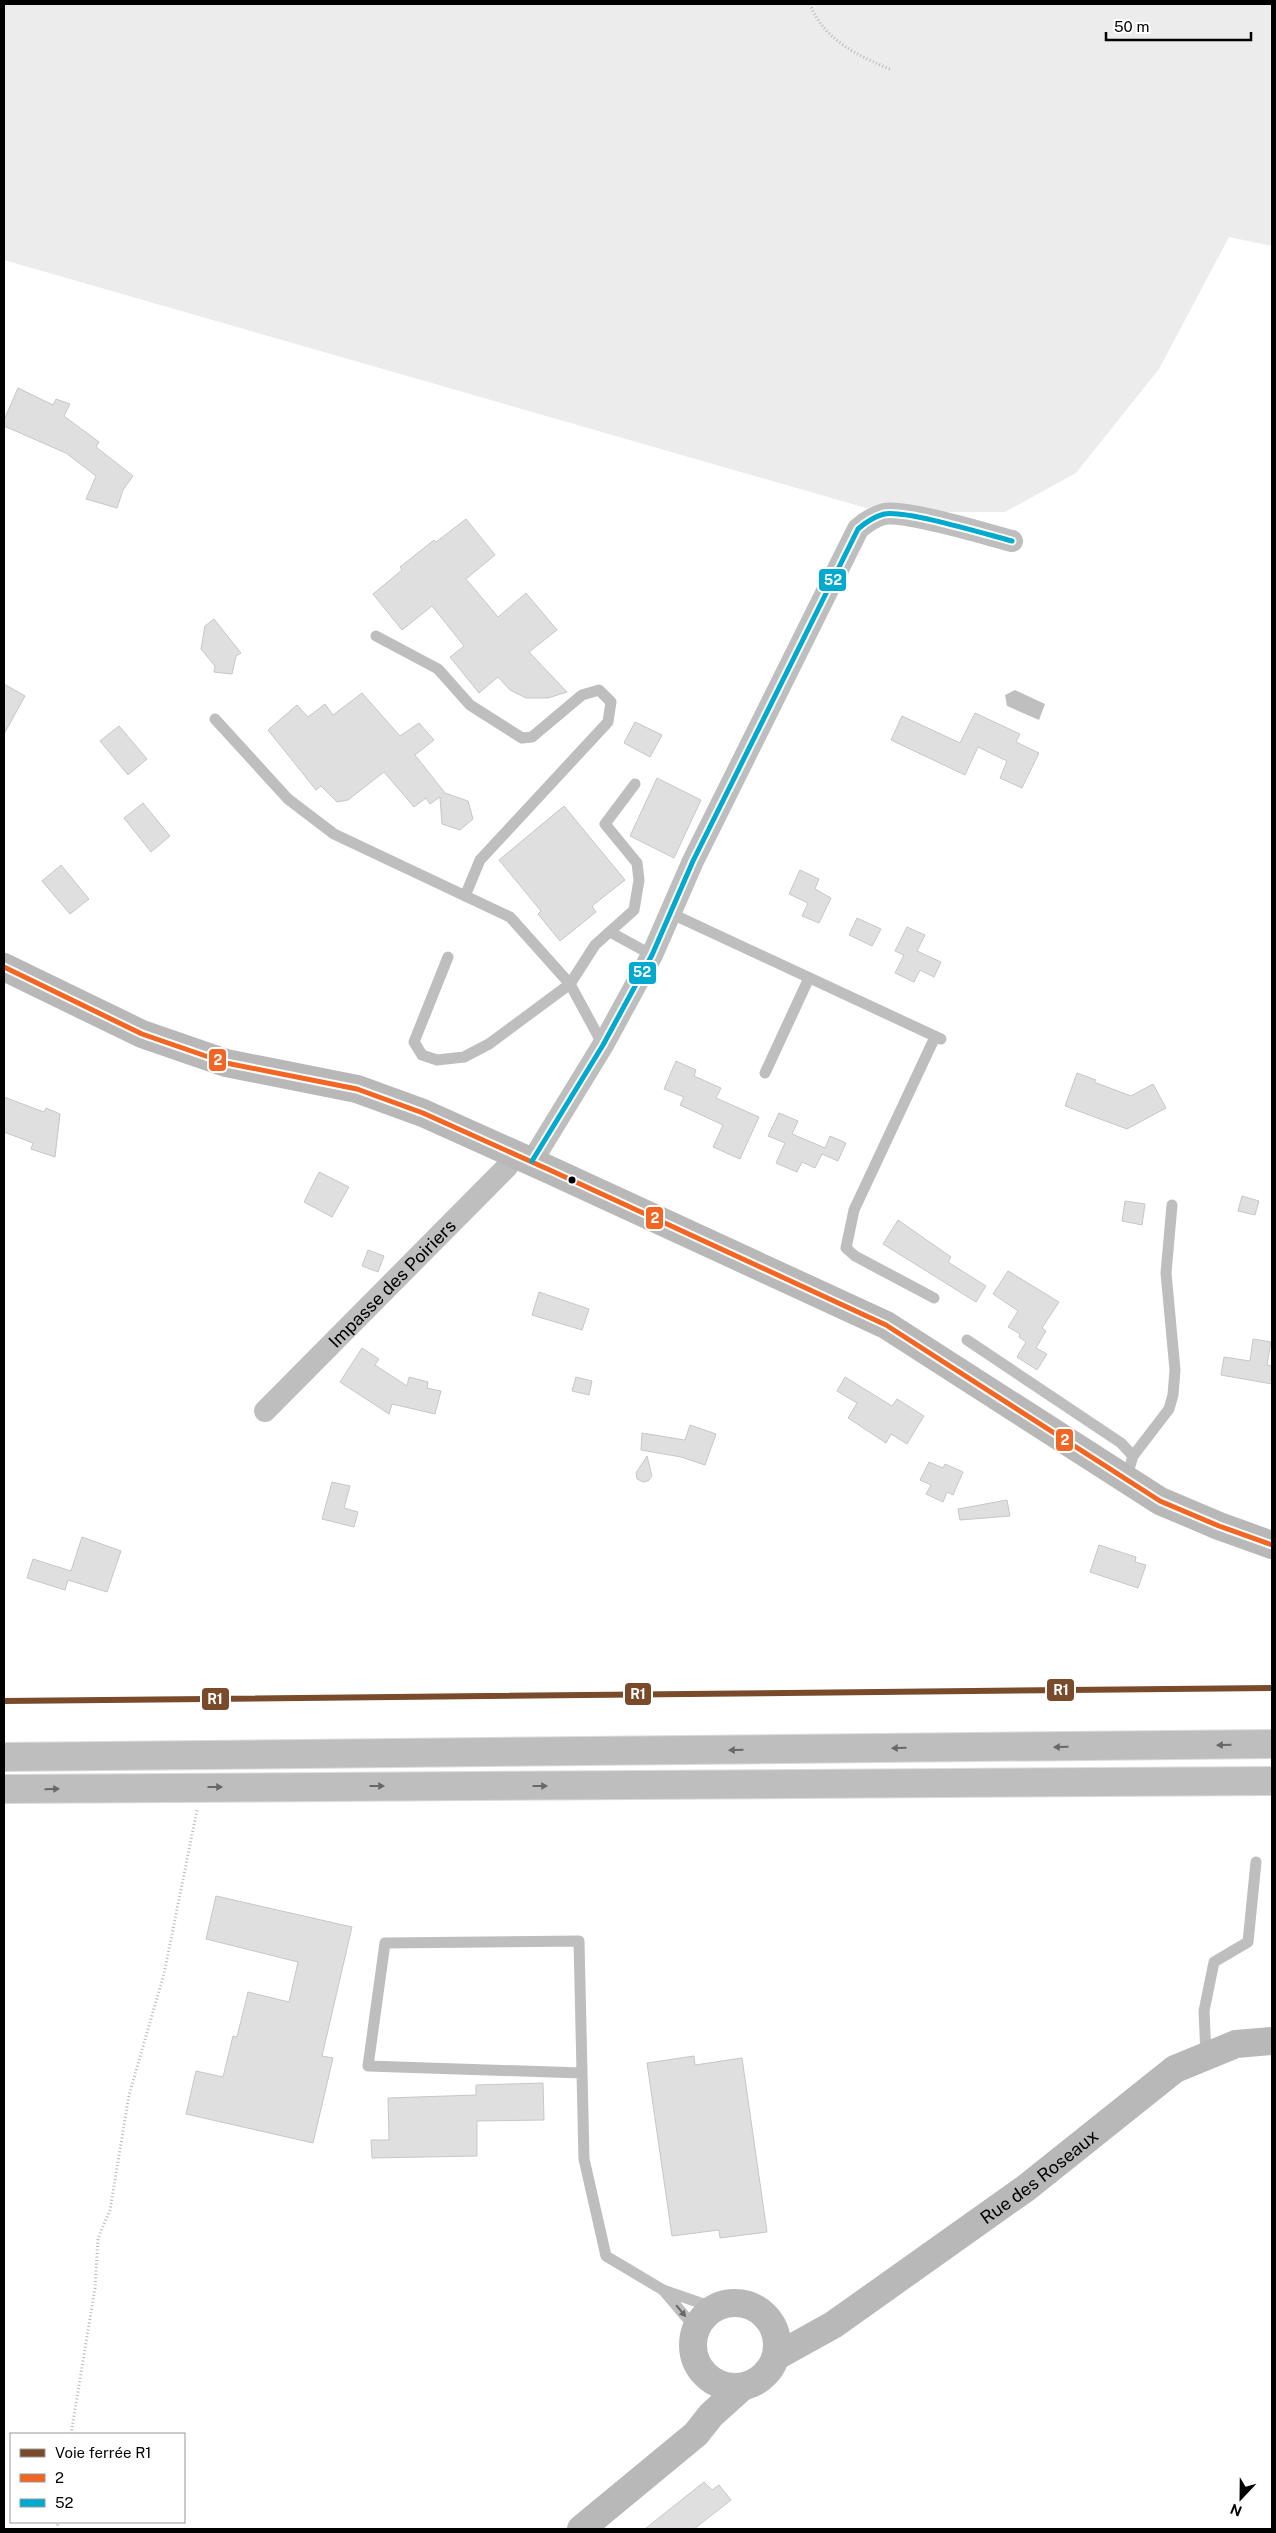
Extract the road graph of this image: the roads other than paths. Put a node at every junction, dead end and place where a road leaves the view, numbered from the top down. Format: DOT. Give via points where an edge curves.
graph roads {
  1 [pos="1012,541"];
  2 [pos="376,636"];
  3 [pos="215,719"];
  4 [pos="635,784"];
  5 [pos="465,896"];
  6 [pos="670,913"];
  7 [pos="610,932"];
  8 [pos="652,955"];
  9 [pos="448,957"];
  10 [pos="4,967"];
  11 [pos="809,978"];
  12 [pos="570,984"];
  13 [pos="603,1045"];
  14 [pos="765,1072"];
  15 [pos="523,1157"];
  16 [pos="1172,1205"];
  17 [pos="934,1298"];
  18 [pos="967,1340"];
  19 [pos="265,1410"];
  20 [pos="1129,1468"];
  21 [pos="1272,1545"];
  22 [pos="1272,1744"];
  23 [pos="4,1757"];
  24 [pos="1272,1781"];
  25 [pos="4,1790"];
  26 [pos="1256,1862"];
  27 [pos="1272,2041"];
  28 [pos="1206,2055"];
  29 [pos="582,2073"];
  30 [pos="662,2290"];
  31 [pos="715,2308"];
  32 [pos="696,2329"];
  33 [pos="776,2344"];
  34 [pos="712,2381"];
  35 [pos="741,2388"];
  36 [pos="710,2415"];
  37 [pos="581,2529"];
  1 -- 6 [label="street, Impasse des Poiriers" via="908,516 885,514 868,520 858,529 697,852"];
  2 -- 5 [label="lane" via="438,669 470,705 522,738 532,737 582,694 599,690 610,702 608,722 480,860"];
  3 -- 5 [label="lane" via="288,799 334,834"];
  4 -- 7 [label="lane" via="605,824 637,864 639,880 634,910"];
  5 -- 12 [label="lane" via="510,916"];
  6 -- 8 [label="street, Impasse des Poiriers"];
  6 -- 11 [label="lane"];
  7 -- 8 [label="lane"];
  7 -- 12 [label="lane" via="595,945"];
  8 -- 13 [label="street, Impasse des Poiriers"];
  9 -- 12 [label="lane" via="414,1042 422,1055 438,1060 464,1057 489,1044"];
  10 -- 15 [label="street" via="142,1034 226,1063 357,1089 423,1113"];
  11 -- 14 [label="lane"];
  11 -- 17 [label="lane" via="938,1038 854,1210 846,1248 855,1256"];
  12 -- 13 [label="lane"];
  13 -- 15 [label="street, Impasse des Poiriers"];
  15 -- 19 [label="street, Impasse des Poiriers" via="507,1167"];
  15 -- 20 [label="street" via="886,1325"];
  16 -- 20 [label="lane" via="1166,1273 1175,1370 1173,1395 1169,1409"];
  18 -- 20 [label="lane" via="1121,1443"];
  20 -- 21 [label="street" via="1160,1501"];
  22 -- 23 [label="highway, one-way"];
  25 -- 24 [label="highway, one-way"];
  26 -- 28 [label="lane" via="1248,1942 1214,1962 1204,2011"];
  27 -- 28 [label="street, Rue des Roseaux" via="1236,2044"];
  28 -- 33 [label="street, Rue des Roseaux" via="1175,2069 1026,2188 833,2326 813,2336"];
  29 -- 29 [label="lane" via="579,1941 385,1943 368,2066"];
  29 -- 30 [label="lane" via="584,2159 606,2256"];
  30 -- 31 [label="lane"];
  30 -- 32 [label="lane, one-way"];
  31 -- 32 [label="street"];
  31 -- 33 [label="street" via="729,2303 758,2309 768,2318"];
  32 -- 34 [label="street" via="695,2358"];
  33 -- 35 [label="street, Rue des Roseaux" via="772,2368 753,2384"];
  34 -- 35 [label="street" via="726,2387"];
  34 -- 36 [label="street"];
  35 -- 36 [label="street, Rue des Roseaux"];
  36 -- 37 [label="street, Rue des Roseaux" via="696,2434"];
}
